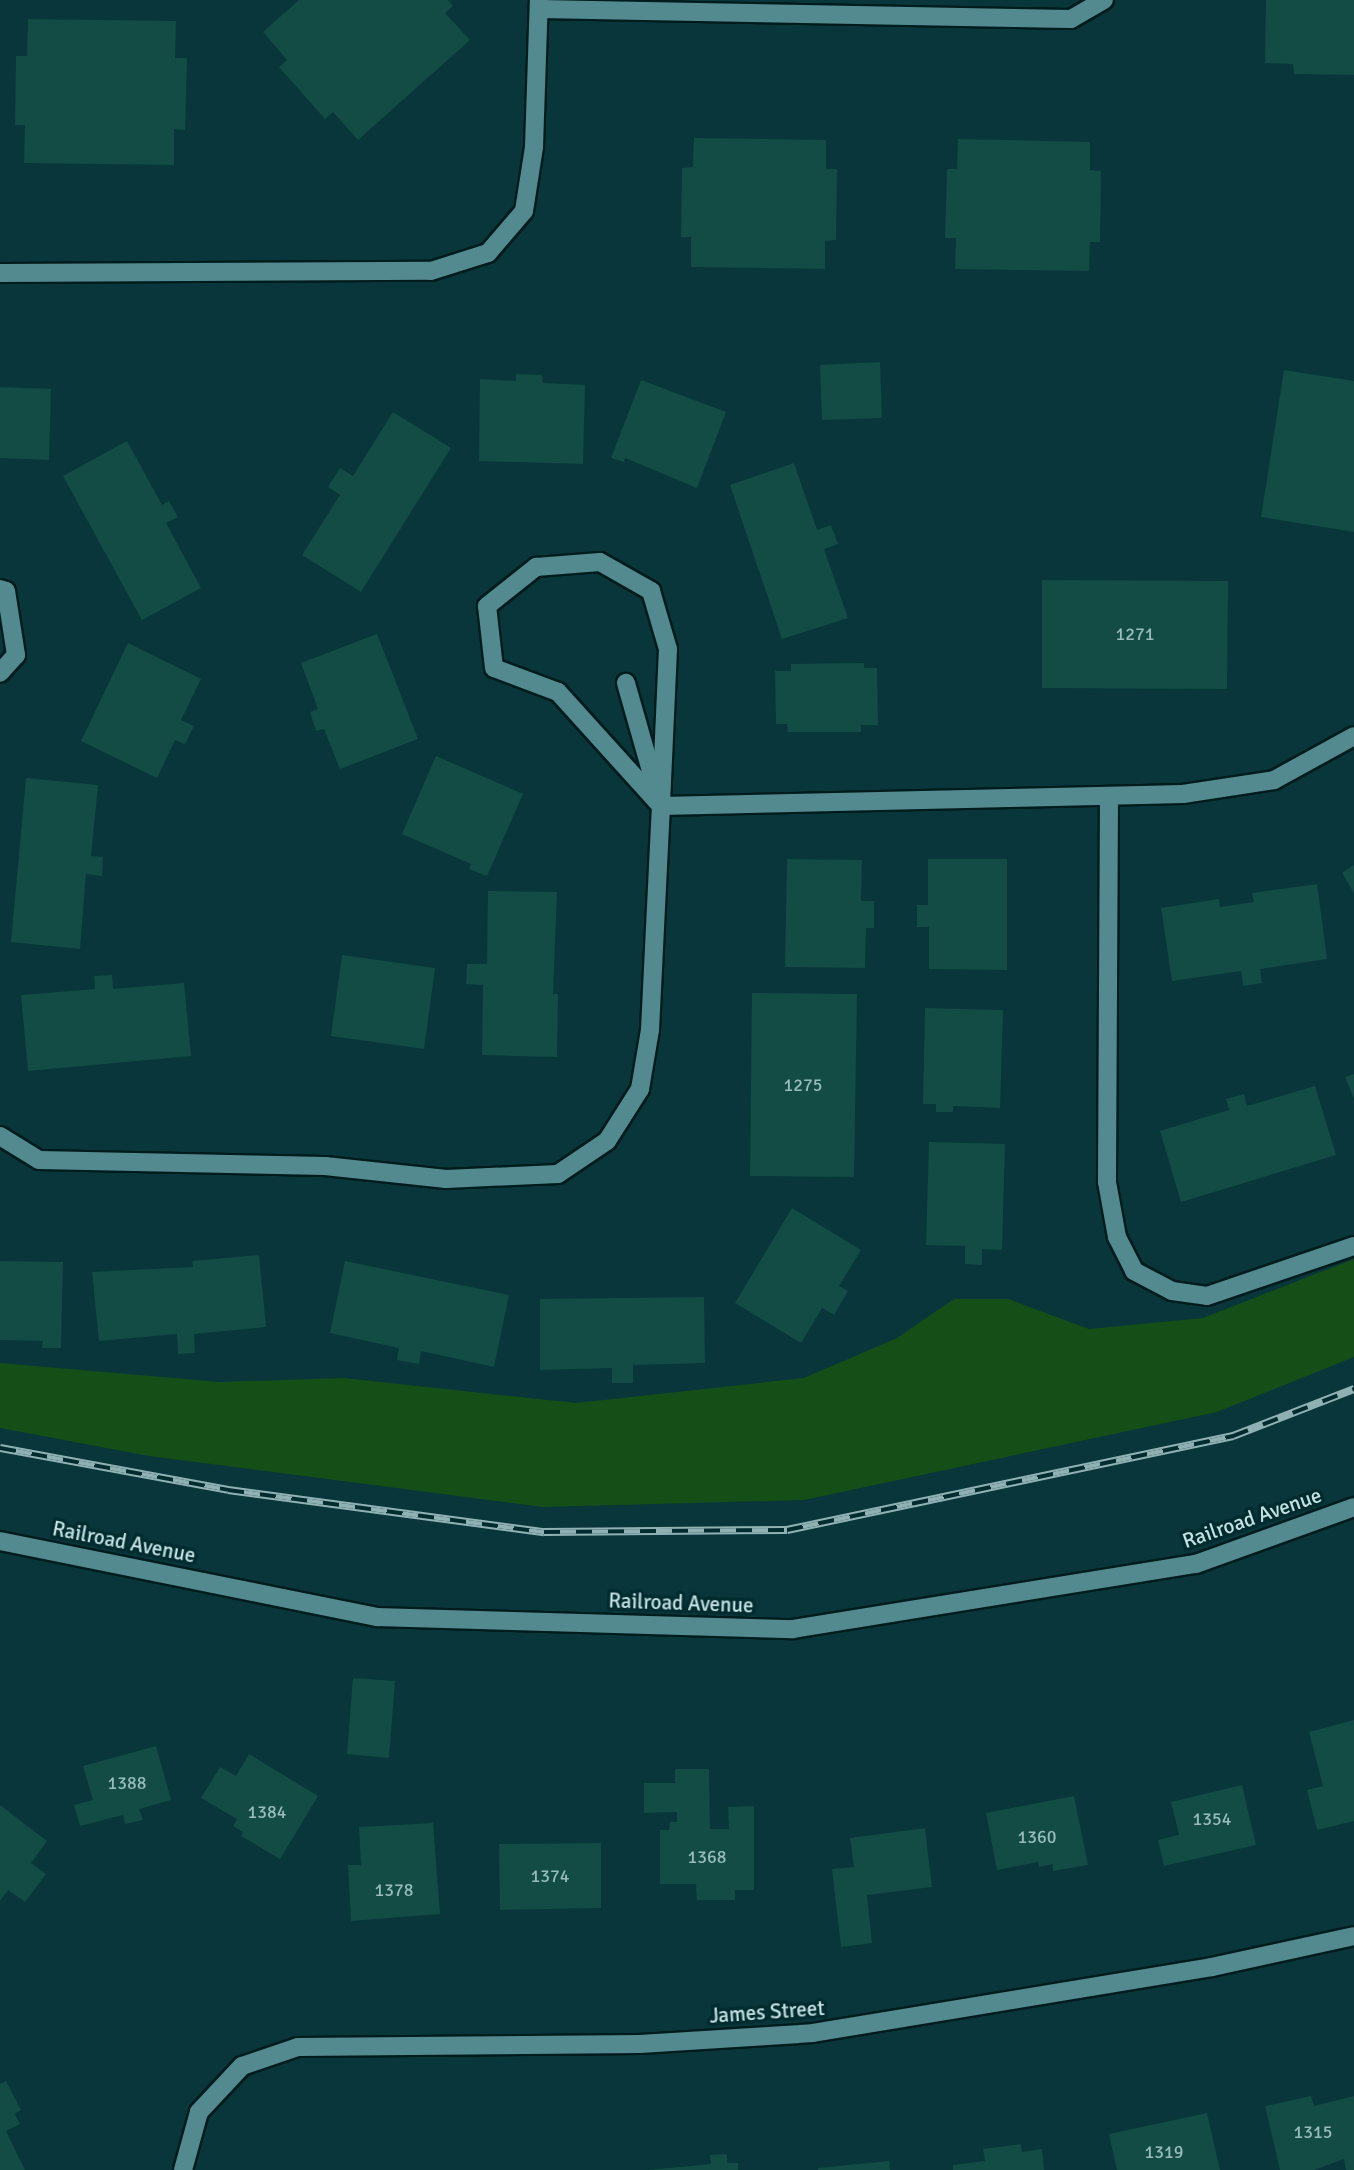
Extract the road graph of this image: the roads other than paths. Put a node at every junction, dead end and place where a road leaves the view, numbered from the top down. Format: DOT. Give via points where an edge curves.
graph roads {
  1 [pos="1104,0"];
  2 [pos="539,5"];
  3 [pos="0,273"];
  4 [pos="0,589"];
  5 [pos="0,673"];
  6 [pos="626,683"];
  7 [pos="1354,736"];
  8 [pos="1109,796"];
  9 [pos="662,806"];
  10 [pos="0,1136"];
  11 [pos="1354,1246"];
  12 [pos="1354,1507"];
  13 [pos="0,1541"];
  14 [pos="1354,1936"];
  15 [pos="183,2170"];
  1 -- 2 [label="street" via="1071,19"];
  2 -- 3 [label="street" via="534,146 524,211 488,253 431,271"];
  4 -- 5 [label="street" via="6,591 16,654"];
  6 -- 9 [label="street"];
  7 -- 8 [label="street" via="1274,780 1183,794"];
  8 -- 9 [label="street" via="1031,794"];
  8 -- 11 [label="street" via="1107,1182 1117,1237 1134,1271 1172,1291 1208,1296"];
  9 -- 9 [label="street" via="667,649 651,591 600,562 536,567 487,606 494,668 558,692"];
  9 -- 10 [label="street" via="650,1030 640,1090 607,1141 558,1174 446,1179 325,1166 158,1166 39,1160"];
  12 -- 13 [label="street, Railroad Avenue" via="1196,1564 793,1629 377,1617"];
  14 -- 15 [label="street, James Street" via="1212,1967 813,2033 640,2043 298,2047 242,2066 199,2112"];
}
